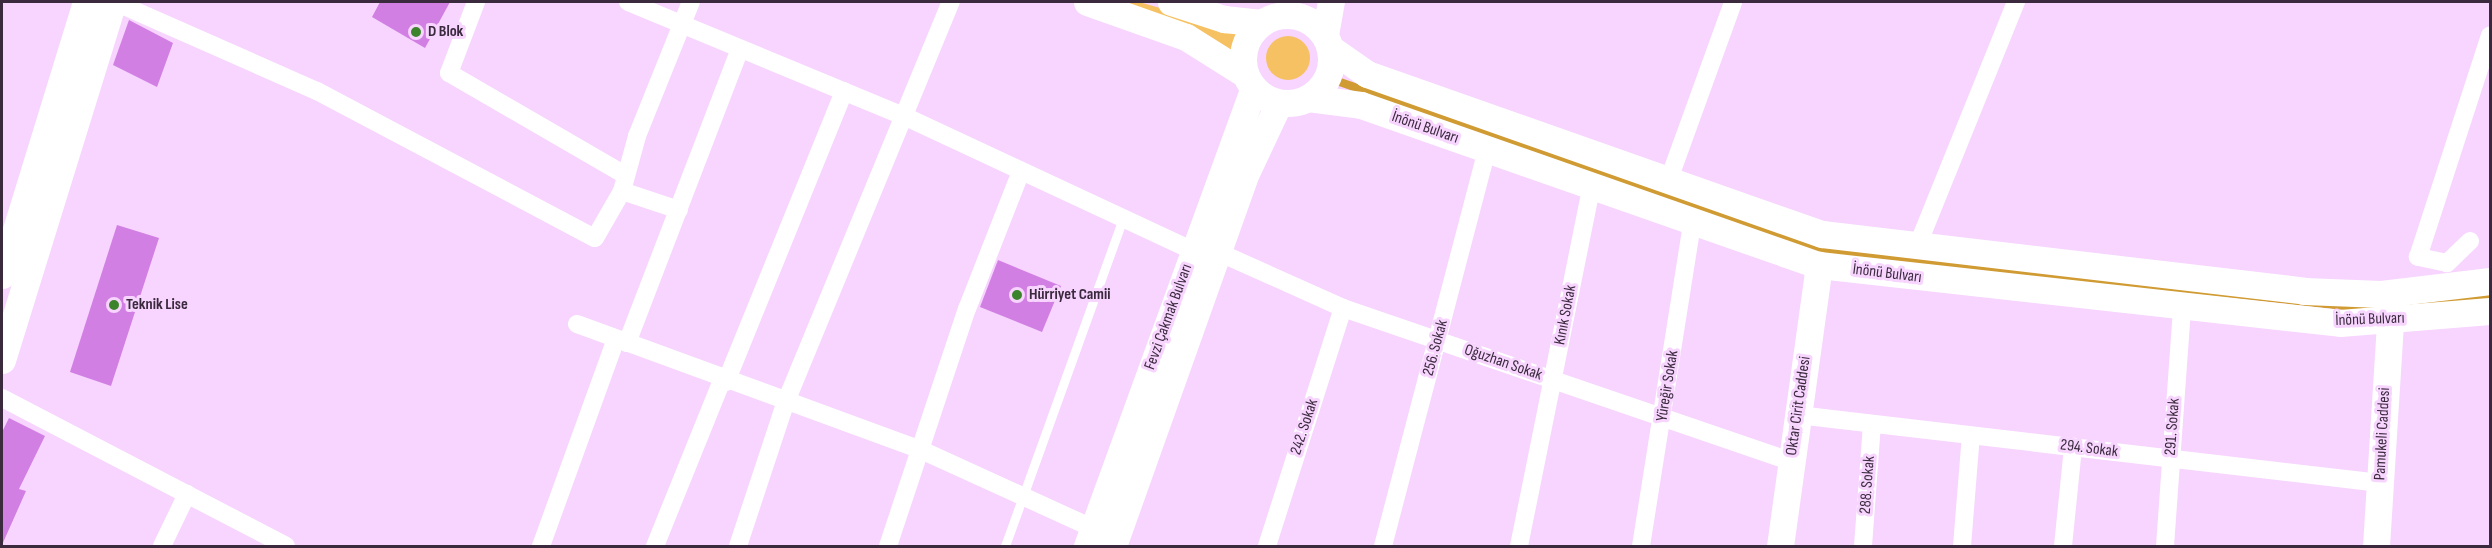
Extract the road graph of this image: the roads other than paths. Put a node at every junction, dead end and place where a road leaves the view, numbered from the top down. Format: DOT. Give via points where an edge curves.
graph roads {
  1 [pos="86,2"];
  2 [pos="114,2"];
  3 [pos="476,2"];
  4 [pos="628,2"];
  5 [pos="690,2"];
  6 [pos="951,2"];
  7 [pos="1087,2"];
  8 [pos="1171,2"];
  9 [pos="1331,2"];
  10 [pos="1733,2"];
  11 [pos="2016,2"];
  12 [pos="1292,8"];
  13 [pos="1261,23"];
  14 [pos="682,25"];
  15 [pos="2490,34"];
  16 [pos="1327,42"];
  17 [pos="740,49"];
  18 [pos="1249,81"];
  19 [pos="844,92"];
  20 [pos="1308,98"];
  21 [pos="1279,102"];
  22 [pos="906,117"];
  23 [pos="1487,150"];
  24 [pos="1021,171"];
  25 [pos="1668,182"];
  26 [pos="623,183"];
  27 [pos="1591,189"];
  28 [pos="679,210"];
  29 [pos="1123,219"];
  30 [pos="1692,225"];
  31 [pos="2470,241"];
  32 [pos="1917,247"];
  33 [pos="1206,251"];
  34 [pos="1819,265"];
  35 [pos="2,275"];
  36 [pos="2490,281"];
  37 [pos="2182,307"];
  38 [pos="1343,308"];
  39 [pos="2490,310"];
  40 [pos="2390,322"];
  41 [pos="577,324"];
  42 [pos="622,341"];
  43 [pos="1439,342"];
  44 [pos="2,360"];
  45 [pos="1553,380"];
  46 [pos="724,381"];
  47 [pos="2,398"];
  48 [pos="785,404"];
  49 [pos="1798,415"];
  50 [pos="1663,418"];
  51 [pos="1872,424"];
  52 [pos="1971,435"];
  53 [pos="2073,447"];
  54 [pos="919,449"];
  55 [pos="2171,458"];
  56 [pos="1792,462"];
  57 [pos="2380,483"];
  58 [pos="187,494"];
  59 [pos="1022,496"];
  60 [pos="1108,541"];
  61 [pos="547,545"];
  62 [pos="162,546"];
  63 [pos="286,546"];
  64 [pos="655,546"];
  65 [pos="738,546"];
  66 [pos="888,546"];
  67 [pos="1005,546"];
  68 [pos="1267,546"];
  69 [pos="1383,546"];
  70 [pos="1519,546"];
  71 [pos="1641,546"];
  72 [pos="1780,546"];
  73 [pos="1863,546"];
  74 [pos="1962,546"];
  75 [pos="2063,546"];
  76 [pos="2164,546"];
  77 [pos="2376,546"];
  1 -- 35 [label="main road"];
  2 -- 26 [label="street" via="317,91 595,238"];
  2 -- 44 [label="main road"];
  3 -- 26 [label="street" via="449,73"];
  4 -- 14 [label="street, Oğuzhan Sokak"];
  5 -- 14 [label="street"];
  6 -- 22 [label="street"];
  7 -- 18 [label="main road" via="1186,36"];
  8 -- 13 [label="main road" via="1224,19"];
  9 -- 16 [label="main road"];
  10 -- 25 [label="street"];
  11 -- 32 [label="street"];
  12 -- 13 [label="main road"];
  12 -- 16 [label="main road"];
  13 -- 18 [label="main road" via="1245,46"];
  14 -- 17 [label="street, Oğuzhan Sokak"];
  14 -- 26 [label="street"];
  15 -- 31 [label="street" via="2418,257 2447,263"];
  16 -- 20 [label="main road" via="1328,77"];
  16 -- 25 [label="main road, İnönü Bulvarı" via="1367,74"];
  17 -- 19 [label="street, Oğuzhan Sokak"];
  17 -- 28 [label="street"];
  18 -- 21 [label="main road"];
  18 -- 33 [label="main road, Fevzi Çakmak Bulvarı"];
  19 -- 22 [label="street, Oğuzhan Sokak"];
  19 -- 46 [label="street"];
  20 -- 21 [label="main road"];
  20 -- 23 [label="main road, İnönü Bulvarı" via="1361,105"];
  21 -- 33 [label="main road, Fevzi Çakmak Bulvarı"];
  22 -- 24 [label="street, Oğuzhan Sokak"];
  22 -- 48 [label="street"];
  23 -- 27 [label="main road, İnönü Bulvarı"];
  23 -- 43 [label="street, 256. Sokak"];
  24 -- 29 [label="street, Oğuzhan Sokak"];
  24 -- 54 [label="street"];
  25 -- 32 [label="main road, İnönü Bulvarı" via="1798,228"];
  26 -- 28 [label="street"];
  27 -- 30 [label="main road, İnönü Bulvarı"];
  27 -- 45 [label="street, Kınık Sokak"];
  28 -- 42 [label="street"];
  29 -- 33 [label="street, Oğuzhan Sokak"];
  29 -- 59 [label="lane"];
  30 -- 34 [label="main road, İnönü Bulvarı"];
  30 -- 50 [label="street, Yüreğir Sokak"];
  32 -- 36 [label="main road, İnönü Bulvarı" via="2349,294"];
  33 -- 38 [label="street, Oğuzhan Sokak"];
  33 -- 60 [label="main road, Fevzi Çakmak Bulvarı"];
  34 -- 37 [label="main road, İnönü Bulvarı"];
  34 -- 49 [label="main road, Oktar Cirit Caddesi"];
  37 -- 40 [label="main road, İnönü Bulvarı" via="2340,323"];
  37 -- 55 [label="street, 291. Sokak"];
  38 -- 43 [label="street, Oğuzhan Sokak"];
  38 -- 68 [label="street, 242. Sokak"];
  39 -- 40 [label="main road, İnönü Bulvarı"];
  40 -- 57 [label="main road, Pamukeli Caddesi"];
  41 -- 42 [label="street"];
  42 -- 46 [label="street"];
  42 -- 61 [label="street"];
  43 -- 45 [label="street, Oğuzhan Sokak"];
  43 -- 69 [label="street, 256. Sokak"];
  45 -- 50 [label="street, Oğuzhan Sokak"];
  45 -- 70 [label="street, Kınık Sokak"];
  46 -- 48 [label="street"];
  46 -- 64 [label="street"];
  47 -- 58 [label="street"];
  48 -- 54 [label="street"];
  48 -- 65 [label="street"];
  49 -- 51 [label="street, 294. Sokak"];
  49 -- 56 [label="main road, Oktar Cirit Caddesi"];
  50 -- 56 [label="street, Oğuzhan Sokak"];
  50 -- 71 [label="street, Yüreğir Sokak"];
  51 -- 52 [label="street, 294. Sokak"];
  51 -- 73 [label="street, 288. Sokak"];
  52 -- 53 [label="street, 294. Sokak"];
  52 -- 74 [label="street"];
  53 -- 55 [label="street, 294. Sokak"];
  53 -- 75 [label="street"];
  54 -- 59 [label="street"];
  54 -- 66 [label="street"];
  55 -- 57 [label="street, 294. Sokak"];
  55 -- 76 [label="street, 291. Sokak"];
  56 -- 72 [label="main road, Oktar Cirit Caddesi"];
  57 -- 77 [label="main road, Pamukeli Caddesi"];
  58 -- 62 [label="street"];
  58 -- 63 [label="street"];
  59 -- 60 [label="street"];
  59 -- 67 [label="lane"];
}
